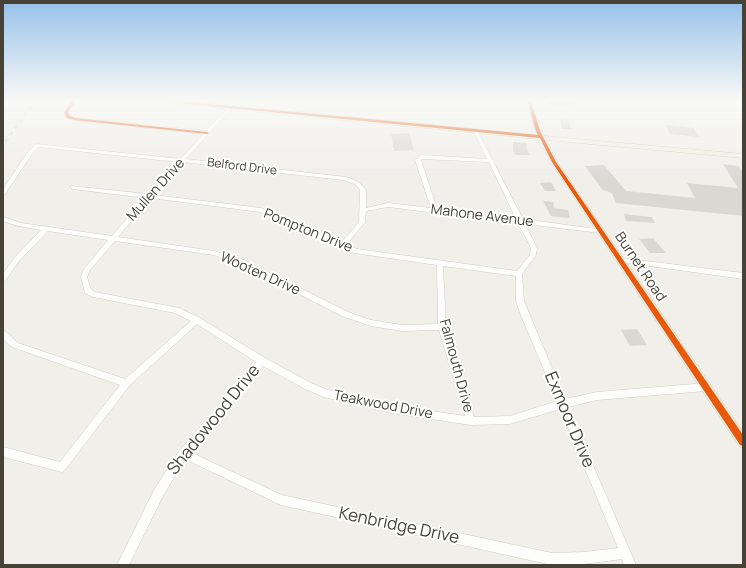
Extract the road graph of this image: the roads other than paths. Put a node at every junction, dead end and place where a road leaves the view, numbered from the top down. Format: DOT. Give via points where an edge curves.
graph roads {
  1 [pos="145,127"];
  2 [pos="213,127"];
  3 [pos="439,127"];
  4 [pos="538,127"];
  5 [pos="475,130"];
  6 [pos="207,133"];
  7 [pos="541,137"];
  8 [pos="563,140"];
  9 [pos="653,146"];
  10 [pos="549,151"];
  11 [pos="743,153"];
  12 [pos="743,156"];
  13 [pos="184,160"];
  14 [pos="490,161"];
  15 [pos="73,187"];
  16 [pos="3,193"];
  17 [pos="149,197"];
  18 [pos="363,210"];
  19 [pos="434,210"];
  20 [pos="3,219"];
  21 [pos="520,221"];
  22 [pos="46,229"];
  23 [pos="600,231"];
  24 [pos="113,239"];
  25 [pos="342,246"];
  26 [pos="621,260"];
  27 [pos="440,264"];
  28 [pos="519,274"];
  29 [pos="743,276"];
  30 [pos="3,279"];
  31 [pos="84,284"];
  32 [pos="197,320"];
  33 [pos="442,327"];
  34 [pos="3,334"];
  35 [pos="262,361"];
  36 [pos="126,382"];
  37 [pos="706,387"];
  38 [pos="562,404"];
  39 [pos="471,421"];
  40 [pos="743,442"];
  41 [pos="3,452"];
  42 [pos="183,453"];
  43 [pos="625,553"];
  44 [pos="122,565"];
  45 [pos="630,565"];
  1 -- 6 [label="street"];
  2 -- 6 [label="street, Mullen Drive"];
  3 -- 5 [label="main road"];
  4 -- 7 [label="main road, Burnet Road"];
  5 -- 7 [label="main road"];
  5 -- 14 [label="street"];
  6 -- 13 [label="street, Mullen Drive"];
  7 -- 8 [label="main road"];
  7 -- 9 [label="main road" via="554,136"];
  7 -- 10 [label="main road, Burnet Road"];
  8 -- 9 [label="main road"];
  8 -- 10 [label="main road" via="557,142"];
  9 -- 11 [label="main road"];
  9 -- 12 [label="main road"];
  10 -- 23 [label="main road, Burnet Road"];
  13 -- 16 [label="street, Belford Drive" via="38,145 30,152"];
  13 -- 17 [label="street, Mullen Drive"];
  13 -- 18 [label="street, Belford Drive" via="350,180 363,190"];
  14 -- 19 [label="street" via="421,156 418,160"];
  14 -- 21 [label="street"];
  15 -- 17 [label="street, Pompton Drive"];
  17 -- 24 [label="street, Mullen Drive"];
  17 -- 25 [label="street, Pompton Drive" via="261,210"];
  18 -- 19 [label="street, Mahone Avenue" via="388,205"];
  18 -- 25 [label="street" via="362,222"];
  19 -- 21 [label="street, Mahone Avenue"];
  20 -- 22 [label="street, Wooten Drive" via="20,226"];
  21 -- 23 [label="street, Mahone Avenue"];
  21 -- 28 [label="street" via="534,252"];
  22 -- 24 [label="street, Wooten Drive"];
  22 -- 30 [label="street" via="17,259"];
  23 -- 26 [label="main road, Burnet Road"];
  24 -- 31 [label="street, Mullen Drive" via="87,269"];
  24 -- 33 [label="street, Wooten Drive" via="214,253 242,262 345,314 371,323 402,328"];
  25 -- 27 [label="street, Pompton Drive" via="356,251"];
  26 -- 29 [label="street"];
  26 -- 37 [label="main road, Burnet Road"];
  27 -- 28 [label="street, Pompton Drive"];
  27 -- 33 [label="street, Falmouth Drive"];
  28 -- 38 [label="street, Exmoor Drive" via="520,301"];
  31 -- 32 [label="street, Teakwood Drive" via="93,294 176,310"];
  32 -- 35 [label="street, Teakwood Drive"];
  32 -- 36 [label="street"];
  33 -- 39 [label="street, Falmouth Drive"];
  34 -- 36 [label="street" via="14,345"];
  35 -- 39 [label="street, Teakwood Drive" via="324,393 391,409"];
  35 -- 42 [label="street, Shadowood Drive"];
  36 -- 41 [label="street" via="62,467"];
  37 -- 38 [label="street, Teakwood Drive" via="611,395"];
  37 -- 40 [label="main road, Burnet Road"];
  38 -- 39 [label="street, Teakwood Drive" via="510,420"];
  38 -- 43 [label="street, Exmoor Drive"];
  42 -- 43 [label="street, Kenbridge Drive" via="281,500 552,559"];
  42 -- 44 [label="street, Shadowood Drive" via="158,494"];
  43 -- 45 [label="street, Exmoor Drive"];
}
